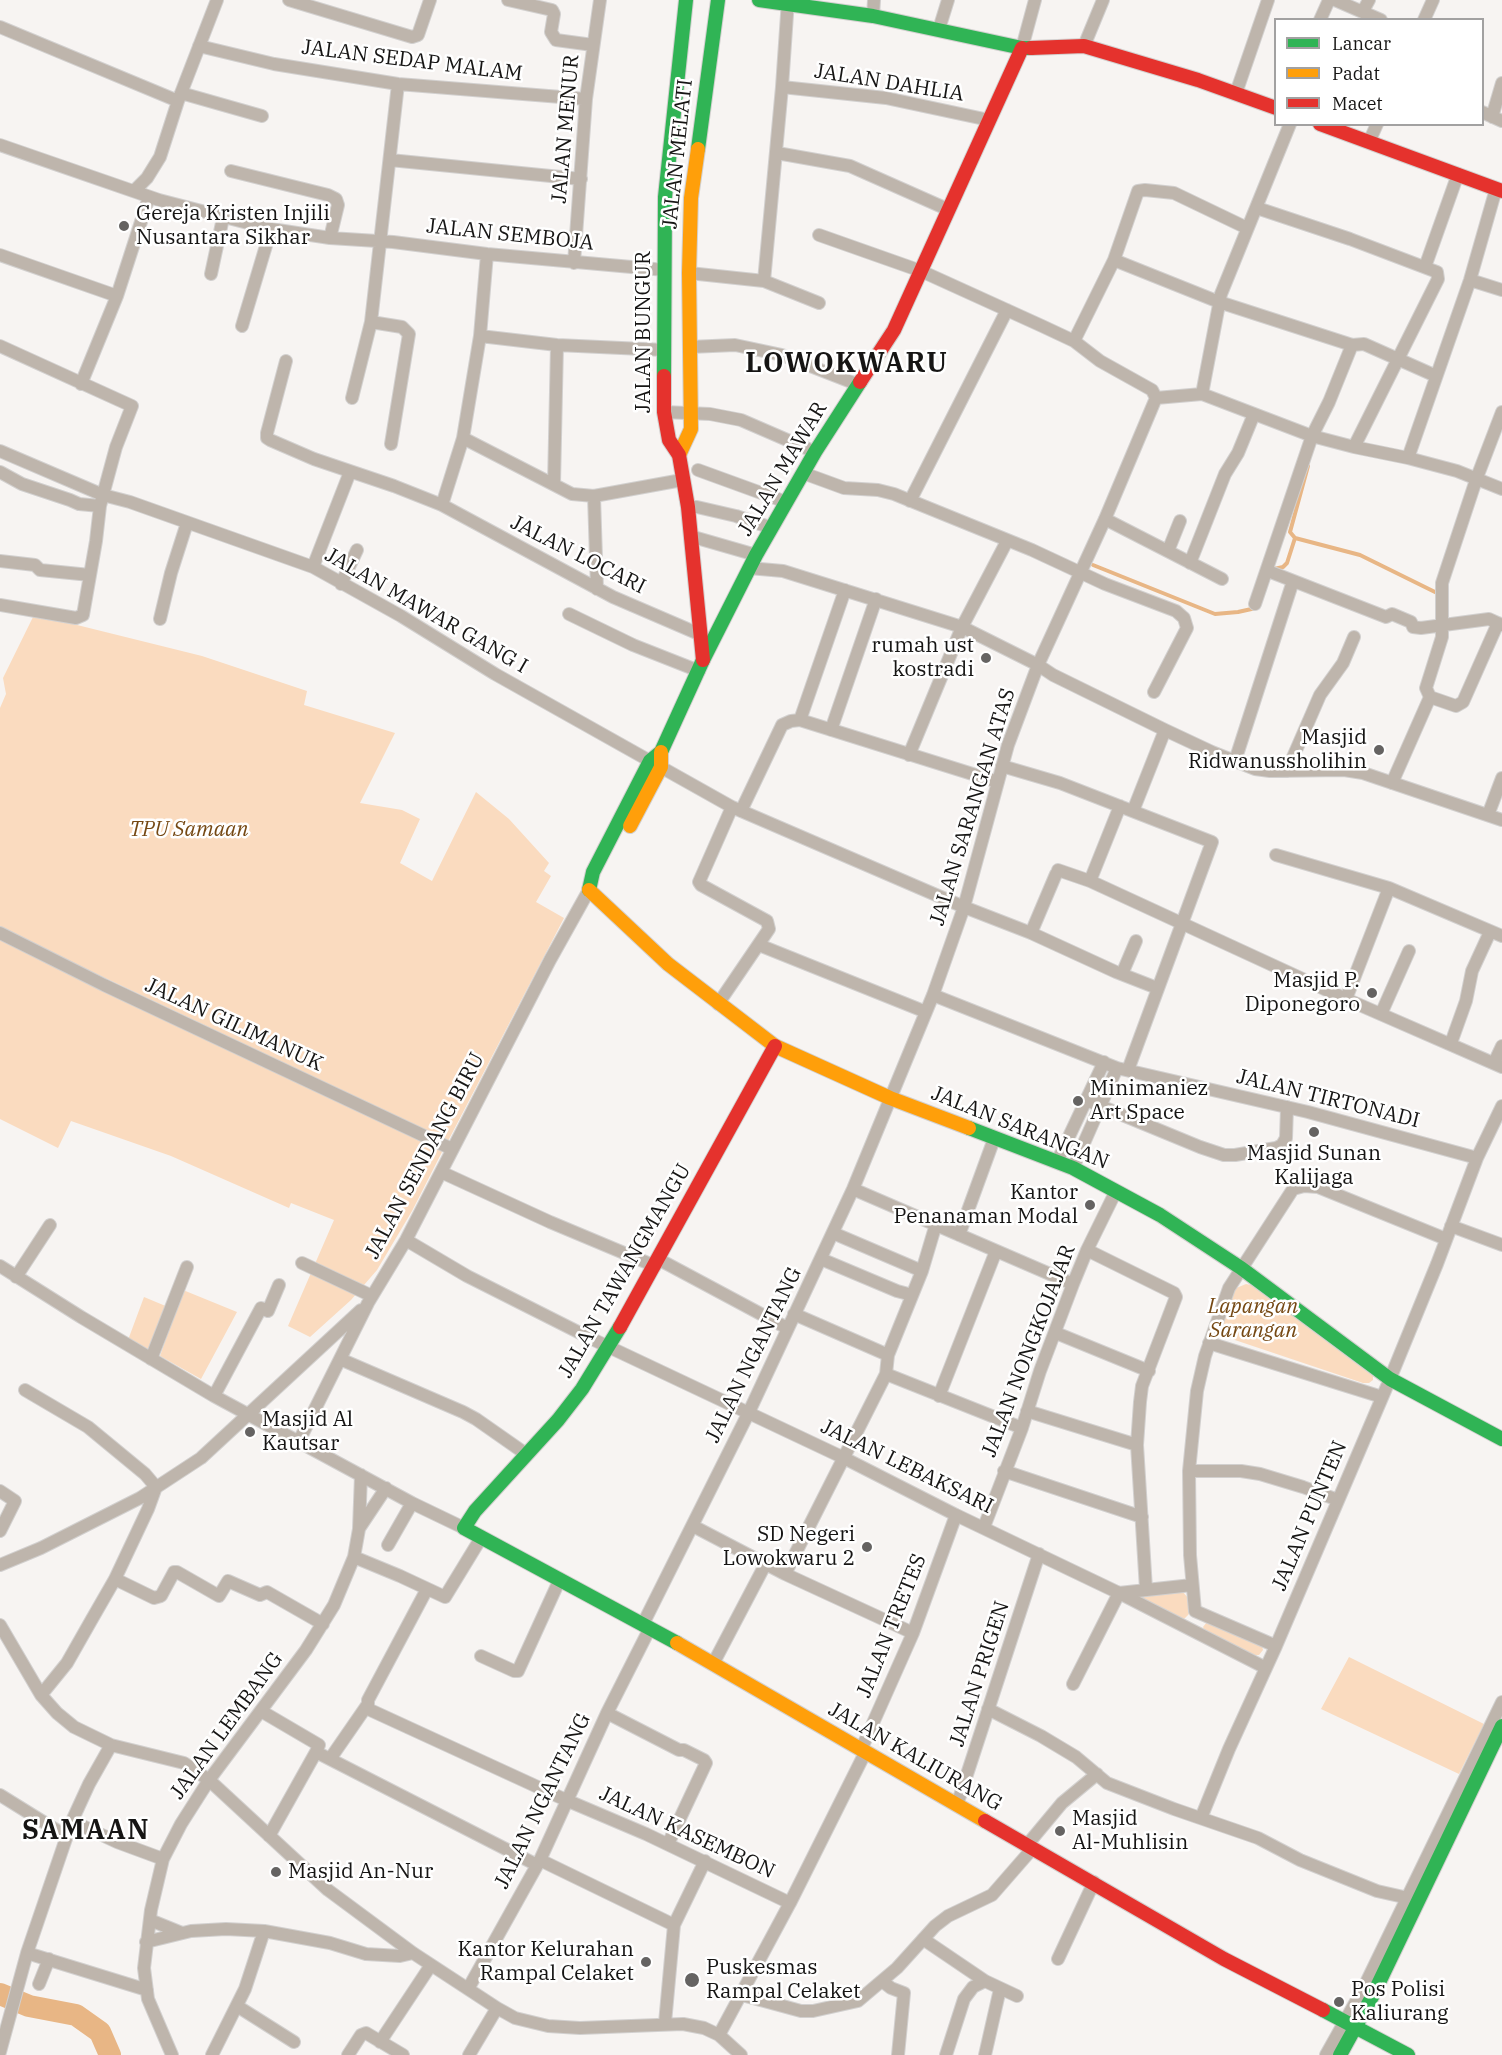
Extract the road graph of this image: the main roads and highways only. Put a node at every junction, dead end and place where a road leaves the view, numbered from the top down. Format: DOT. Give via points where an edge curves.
graph roads {
  1 [pos="686,0"];
  2 [pos="718,0"];
  3 [pos="759,0"];
  4 [pos="788,2"];
  5 [pos="1022,48"];
  6 [pos="1274,108"];
  7 [pos="1325,126"];
  8 [pos="1499,190"];
  9 [pos="665,197"];
  10 [pos="691,198"];
  11 [pos="679,455"];
  12 [pos="701,665"];
  13 [pos="589,890"];
  14 [pos="775,1046"];
  15 [pos="1502,1439"];
  16 [pos="464,1528"];
  17 [pos="1495,1732"];
  18 [pos="1502,1753"];
  19 [pos="1355,2028"];
  20 [pos="1340,2055"];
  21 [pos="1353,2055"];
  22 [pos="1408,2055"];
  1 -- 9 [label="main road, JALAN BUNGUR"];
  2 -- 10 [label="main road, JALAN MELATI"];
  3 -- 4 [label="main road"];
  4 -- 5 [label="main road"];
  5 -- 6 [label="main road" via="1084,46"];
  5 -- 12 [label="main road, JALAN MAWAR" via="894,330 786,502"];
  7 -- 8 [label="main road"];
  9 -- 10 [label="main road"];
  9 -- 11 [label="main road, JALAN BUNGUR" via="664,412 669,440"];
  10 -- 11 [label="main road, JALAN MELATI" via="692,412 688,439"];
  11 -- 12 [label="main road, JALAN BUNGUR" via="688,507"];
  12 -- 13 [label="main road, JALAN MAWAR" via="655,764 593,872"];
  13 -- 14 [label="main road, JALAN SARANGAN" via="642,942"];
  14 -- 15 [label="main road, JALAN SARANGAN" via="890,1098 1073,1168 1116,1191 1241,1268 1390,1379"];
  14 -- 16 [label="main road, JALAN TAWANGMANGU" via="582,1389"];
  16 -- 19 [label="main road, JALAN KALIURANG" via="647,1626 1224,1959"];
  17 -- 19 [label="main road" via="1405,1915"];
  18 -- 19 [label="main road"];
  19 -- 20 [label="main road"];
  19 -- 21 [label="main road"];
  19 -- 22 [label="main road, JALAN KALIURANG"];
}
